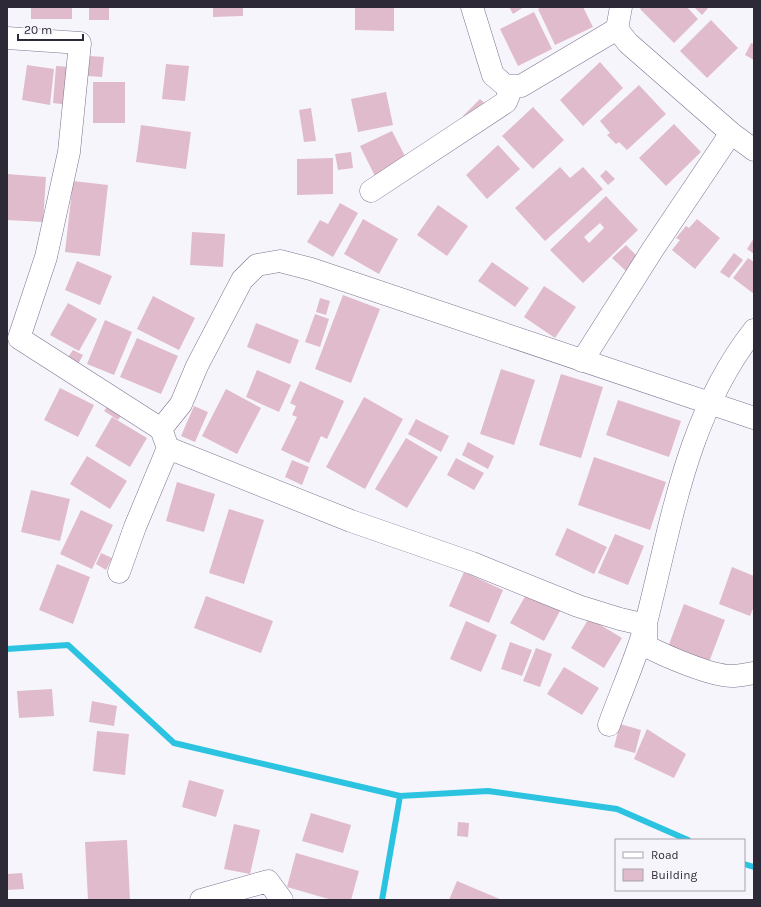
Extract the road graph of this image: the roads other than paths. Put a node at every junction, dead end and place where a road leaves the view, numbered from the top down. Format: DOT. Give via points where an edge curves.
graph roads {
  1 [pos="472,7"];
  2 [pos="621,7"];
  3 [pos="617,29"];
  4 [pos="7,38"];
  5 [pos="506,86"];
  6 [pos="731,133"];
  7 [pos="754,150"];
  8 [pos="372,191"];
  9 [pos="754,330"];
  10 [pos="582,361"];
  11 [pos="709,402"];
  12 [pos="754,418"];
  13 [pos="165,439"];
  14 [pos="119,572"];
  15 [pos="646,625"];
  16 [pos="754,673"];
  17 [pos="609,725"];
  18 [pos="201,900"];
  19 [pos="282,900"];
  1 -- 5 [label="street" via="493,75"];
  2 -- 3 [label="street"];
  3 -- 5 [label="street" via="520,86"];
  3 -- 6 [label="street" via="628,43"];
  4 -- 13 [label="street" via="80,43 69,152 46,256 19,338"];
  5 -- 8 [label="street" via="509,95 506,102"];
  6 -- 7 [label="street"];
  6 -- 10 [label="street"];
  9 -- 11 [label="street"];
  10 -- 11 [label="street"];
  10 -- 13 [label="street" via="311,269 280,261 257,265 242,280 197,366"];
  11 -- 12 [label="street"];
  11 -- 15 [label="street" via="678,487"];
  13 -- 14 [label="street"];
  13 -- 15 [label="street" via="351,521 472,563 578,606"];
  15 -- 16 [label="street" via="646,646 663,655 698,668 731,676"];
  15 -- 17 [label="street"];
  18 -- 19 [label="street" via="268,881"];
}
